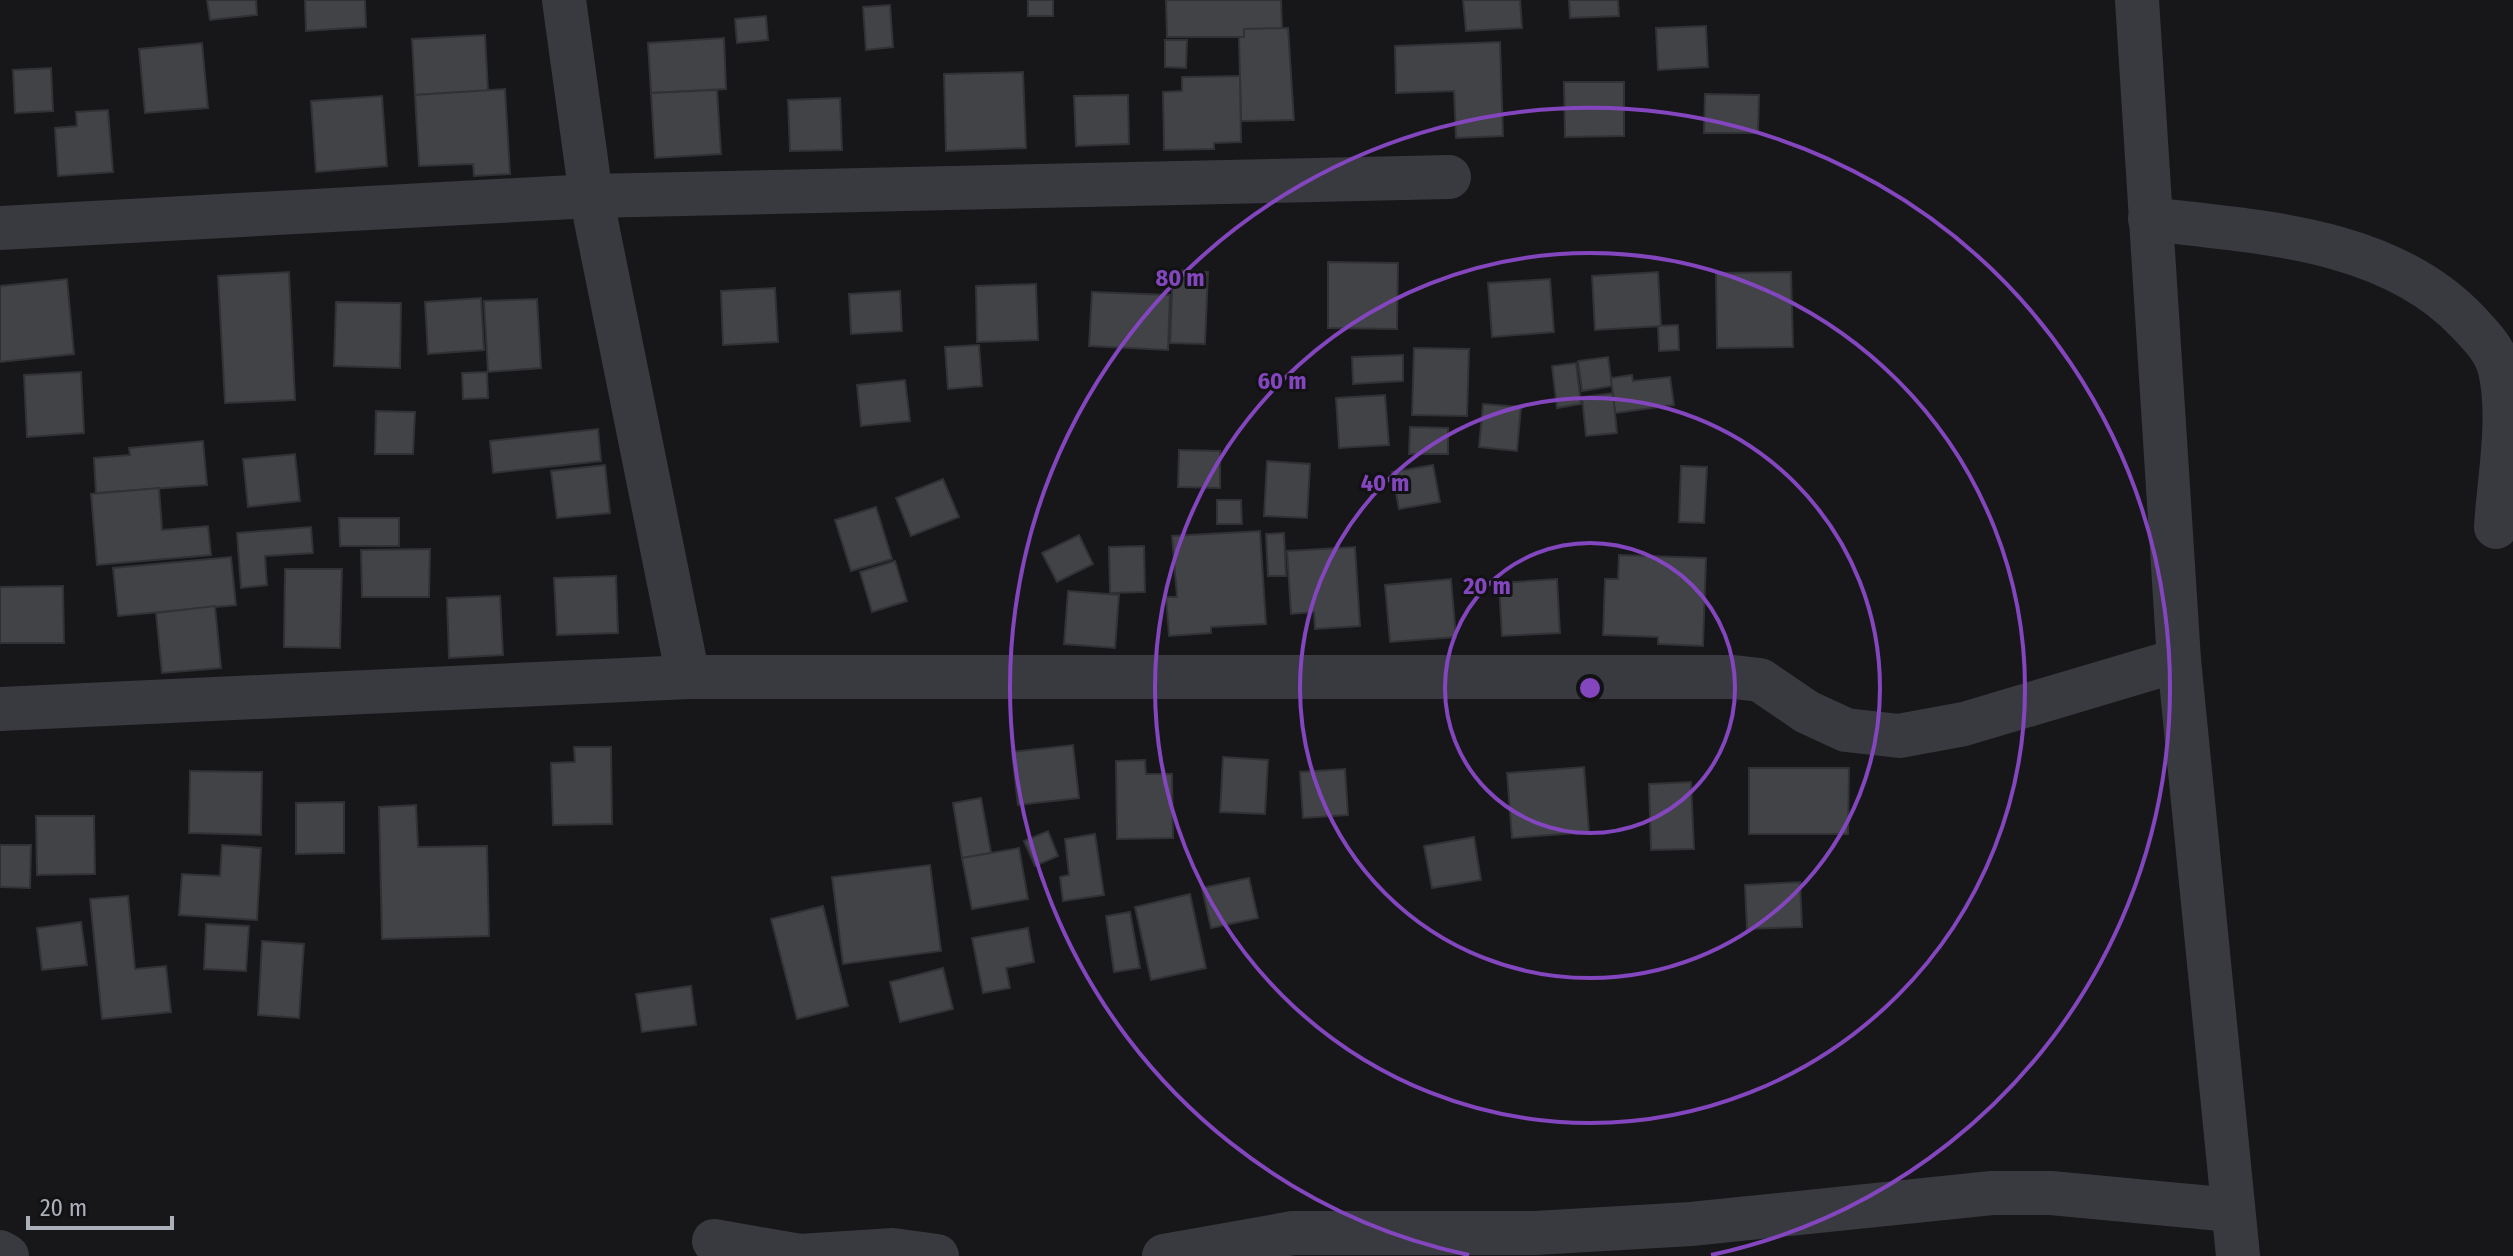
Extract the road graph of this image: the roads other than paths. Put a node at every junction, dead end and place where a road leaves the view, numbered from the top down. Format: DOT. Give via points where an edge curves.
graph roads {
  1 [pos="564,0"];
  2 [pos="2137,0"];
  3 [pos="1449,177"];
  4 [pos="591,196"];
  5 [pos="2150,219"];
  6 [pos="0,228"];
  7 [pos="2496,527"];
  8 [pos="2179,660"];
  9 [pos="688,677"];
  10 [pos="0,709"];
  11 [pos="2232,1210"];
  12 [pos="714,1241"];
  13 [pos="1536,1245"];
  14 [pos="0,1252"];
  15 [pos="7,1256"];
  16 [pos="937,1256"];
  17 [pos="1164,1256"];
  18 [pos="2238,1256"];
  1 -- 4 [label="street"];
  2 -- 5 [label="street"];
  3 -- 4 [label="street"];
  4 -- 6 [label="street"];
  4 -- 9 [label="street"];
  5 -- 7 [label="street" via="2296,237 2400,269 2454,307 2491,346 2500,370 2503,415"];
  5 -- 8 [label="street"];
  8 -- 9 [label="street" via="1964,724 1899,736 1846,730 1807,712 1760,680 1734,677"];
  8 -- 11 [label="street"];
  9 -- 10 [label="street"];
  11 -- 13 [label="street" via="2051,1193 1992,1193"];
  11 -- 18 [label="street"];
  12 -- 16 [label="street" via="800,1256 893,1250"];
  13 -- 17 [label="street" via="1293,1233"];
  14 -- 15 [label="street"];
}
